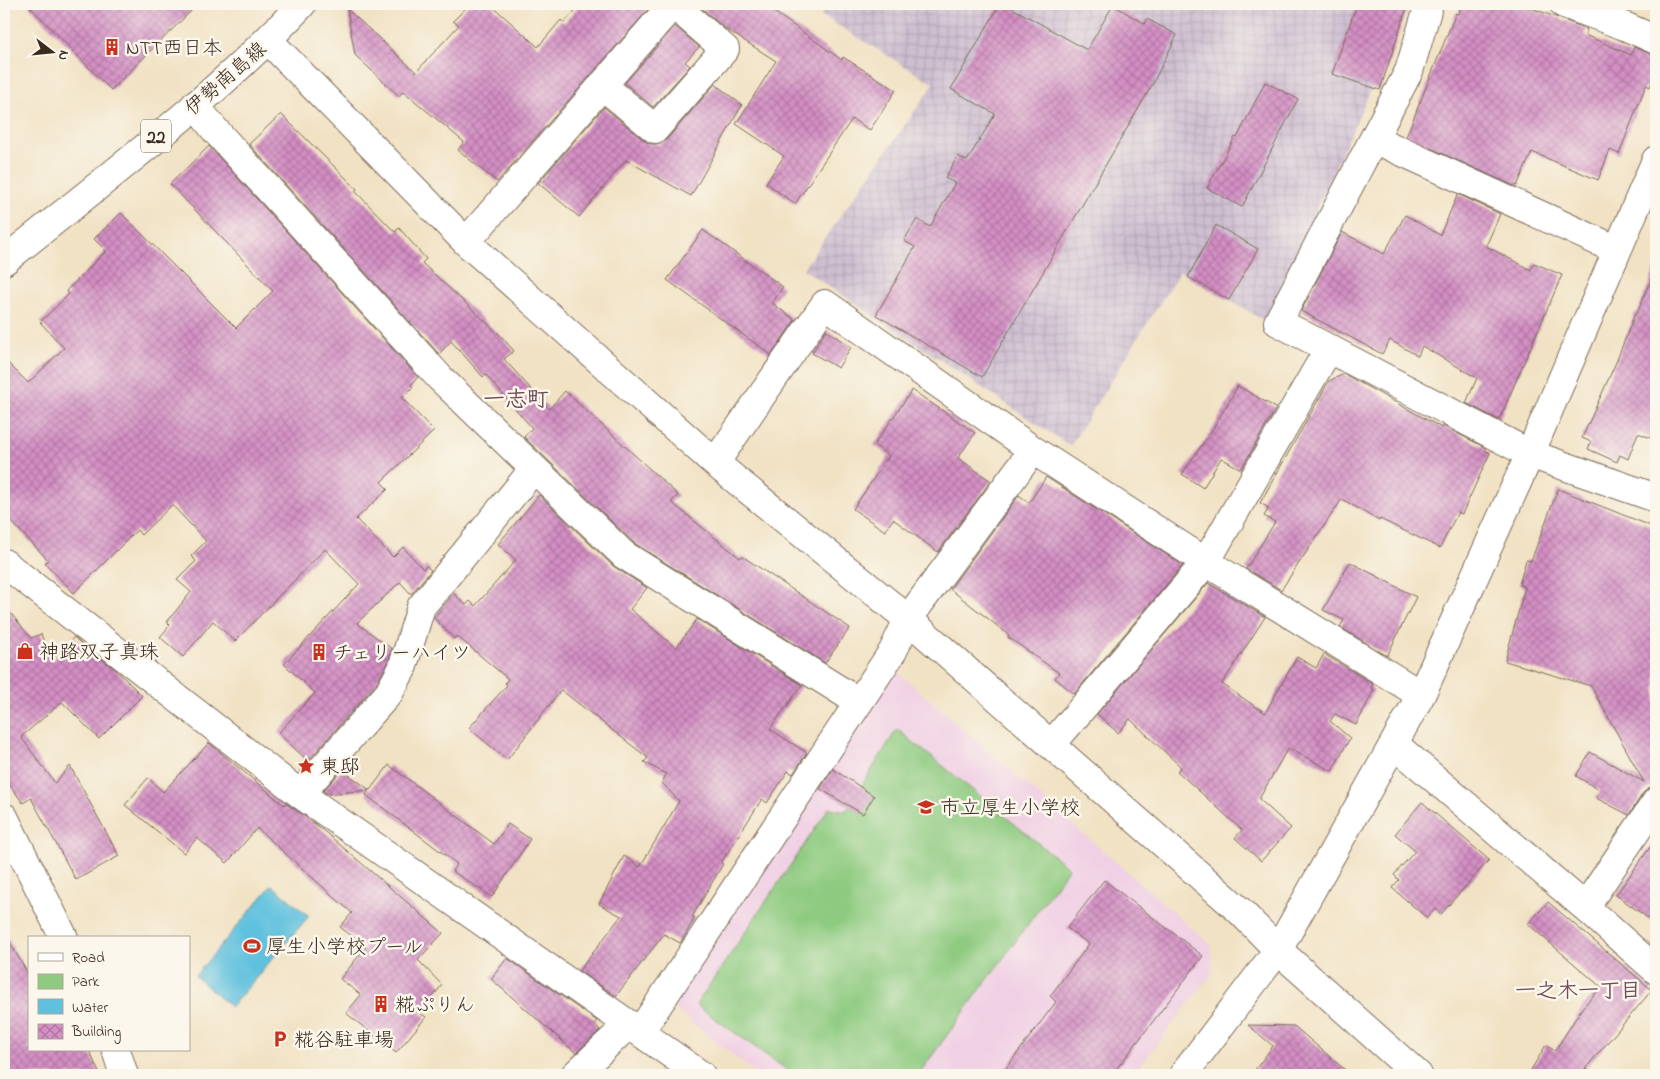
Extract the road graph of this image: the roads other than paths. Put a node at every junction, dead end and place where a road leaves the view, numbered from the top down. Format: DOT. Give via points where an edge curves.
graph roads {
  1 [pos="302,4"];
  2 [pos="1429,4"];
  3 [pos="1564,4"];
  4 [pos="268,40"];
  5 [pos="1656,40"];
  6 [pos="602,85"];
  7 [pos="195,105"];
  8 [pos="1374,139"];
  9 [pos="1656,160"];
  10 [pos="466,242"];
  11 [pos="1617,250"];
  12 [pos="4,262"];
  13 [pos="1328,350"];
  14 [pos="1033,450"];
  15 [pos="1530,454"];
  16 [pos="715,463"];
  17 [pos="533,470"];
  18 [pos="1656,498"];
  19 [pos="1206,562"];
  20 [pos="4,563"];
  21 [pos="908,619"];
  22 [pos="1421,695"];
  23 [pos="857,701"];
  24 [pos="1394,744"];
  25 [pos="1051,745"];
  26 [pos="300,794"];
  27 [pos="1656,802"];
  28 [pos="6,827"];
  29 [pos="1585,907"];
  30 [pos="63,936"];
  31 [pos="1278,950"];
  32 [pos="1656,970"];
  33 [pos="634,1028"];
  34 [pos="117,1052"];
  35 [pos="124,1075"];
  36 [pos="575,1075"];
  37 [pos="701,1075"];
  38 [pos="1183,1075"];
  39 [pos="1418,1075"];
  1 -- 4 [label="street, 伊勢南島線 / 22"];
  2 -- 8 [label="street" via="1409,71"];
  3 -- 5 [label="street"];
  4 -- 7 [label="street, 伊勢南島線 / 22"];
  4 -- 10 [label="street"];
  6 -- 6 [label="street" via="673,4 725,48 655,129"];
  6 -- 10 [label="street"];
  7 -- 12 [label="street, 伊勢南島線 / 22"];
  7 -- 17 [label="street" via="440,378"];
  8 -- 11 [label="street"];
  8 -- 13 [label="street" via="1278,322"];
  9 -- 11 [label="street"];
  10 -- 16 [label="street"];
  11 -- 15 [label="street"];
  13 -- 15 [label="street"];
  13 -- 19 [label="street"];
  14 -- 16 [label="street" via="825,304"];
  14 -- 19 [label="street"];
  14 -- 21 [label="street"];
  15 -- 18 [label="street"];
  15 -- 22 [label="street"];
  16 -- 21 [label="street"];
  17 -- 23 [label="street" via="624,555"];
  17 -- 26 [label="street" via="421,607 402,669 389,693"];
  19 -- 22 [label="street"];
  19 -- 25 [label="street"];
  20 -- 26 [label="street"];
  21 -- 23 [label="street" via="892,652"];
  21 -- 25 [label="street"];
  22 -- 24 [label="street"];
  23 -- 33 [label="street"];
  24 -- 29 [label="street"];
  24 -- 31 [label="street"];
  25 -- 31 [label="street" via="1240,911"];
  26 -- 33 [label="street"];
  27 -- 29 [label="street"];
  28 -- 30 [label="street"];
  29 -- 32 [label="street"];
  31 -- 38 [label="street"];
  31 -- 39 [label="street"];
  33 -- 36 [label="street"];
  33 -- 37 [label="street"];
  34 -- 35 [label="street"];
}
